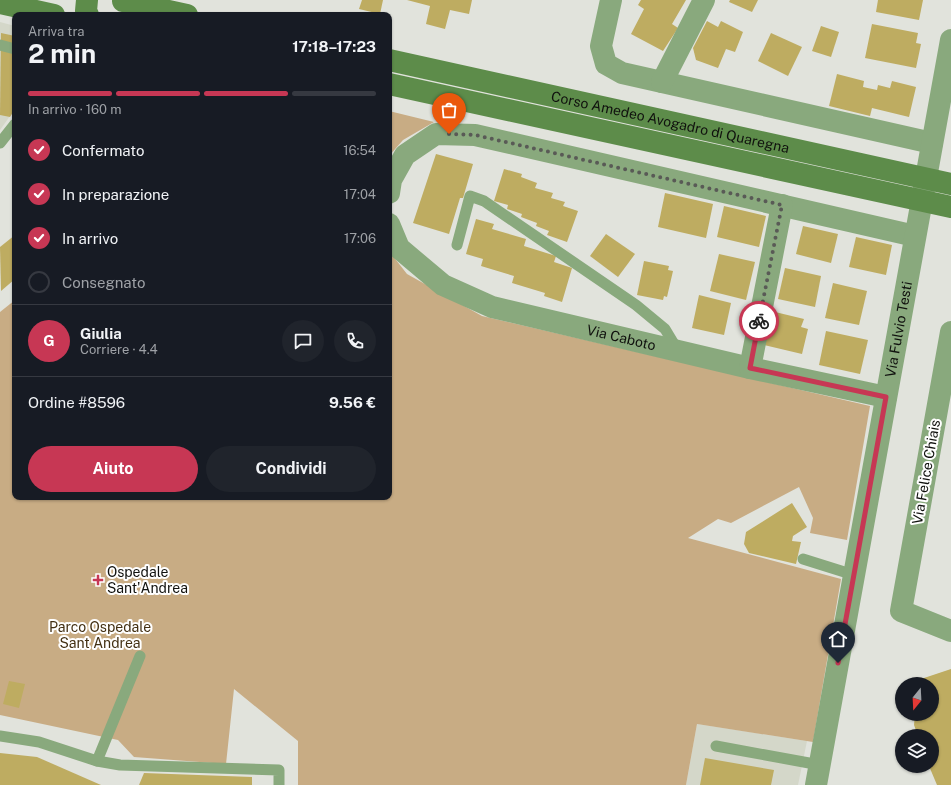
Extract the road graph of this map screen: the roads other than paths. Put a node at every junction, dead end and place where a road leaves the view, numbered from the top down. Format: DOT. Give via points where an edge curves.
graph roads {
  1 [pos="87,0"];
  2 [pos="611,0"];
  3 [pos="704,0"];
  4 [pos="0,4"];
  5 [pos="122,5"];
  6 [pos="39,12"];
  7 [pos="86,12"];
  8 [pos="168,12"];
  9 [pos="951,40"];
  10 [pos="0,45"];
  11 [pos="12,48"];
  12 [pos="392,61"];
  13 [pos="662,82"];
  14 [pos="392,85"];
  15 [pos="12,128"];
  16 [pos="0,143"];
  17 [pos="932,143"];
  18 [pos="392,178"];
  19 [pos="926,179"];
  20 [pos="951,184"];
  21 [pos="922,201"];
  22 [pos="782,205"];
  23 [pos="951,207"];
  24 [pos="392,231"];
  25 [pos="915,236"];
  26 [pos="457,245"];
  27 [pos="951,332"];
  28 [pos="675,350"];
  29 [pos="750,368"];
  30 [pos="886,397"];
  31 [pos="803,559"];
  32 [pos="854,575"];
  33 [pos="951,631"];
  34 [pos="140,656"];
  35 [pos="0,736"];
  36 [pos="716,746"];
  37 [pos="97,761"];
  38 [pos="818,775"];
  39 [pos="279,785"];
  1 -- 7 [label="main road"];
  2 -- 13 [label="street" via="601,46 606,64 622,73"];
  3 -- 13 [label="street"];
  4 -- 6 [label="main road"];
  5 -- 8 [label="main road"];
  9 -- 17 [label="street, Via Fulvio Testi"];
  10 -- 11 [label="lane"];
  12 -- 19 [label="main road, Corso Amedeo Avogadro di Quaregna"];
  13 -- 17 [label="street"];
  14 -- 21 [label="main road, Corso Amedeo Avogadro di Quaregna"];
  15 -- 16 [label="lane"];
  17 -- 19 [label="street, Via Fulvio Testi"];
  18 -- 22 [label="street" via="405,155 436,134 475,135"];
  19 -- 20 [label="main road, Corso Amedeo Avogadro di Quaregna"];
  19 -- 21 [label="street, Via Fulvio Testi"];
  21 -- 23 [label="main road, Corso Amedeo Avogadro di Quaregna"];
  21 -- 25 [label="street, Via Fulvio Testi"];
  22 -- 25 [label="street"];
  22 -- 29 [label="street"];
  24 -- 28 [label="street, Via Caboto" via="399,248 443,285 492,306"];
  25 -- 30 [label="street, Via Fulvio Testi"];
  26 -- 28 [label="lane" via="470,196 484,201 636,305 665,329"];
  27 -- 33 [label="street, Via Felice Chiais" via="901,612"];
  28 -- 29 [label="street, Via Caboto"];
  29 -- 30 [label="street, Via Caboto"];
  30 -- 32 [label="street, Via Fulvio Testi"];
  31 -- 32 [label="lane"];
  32 -- 38 [label="street, Via Fulvio Testi"];
  34 -- 37 [label="lane"];
  35 -- 37 [label="lane" via="46,744"];
  36 -- 38 [label="lane"];
  37 -- 39 [label="lane" via="120,765 279,770"];
}
